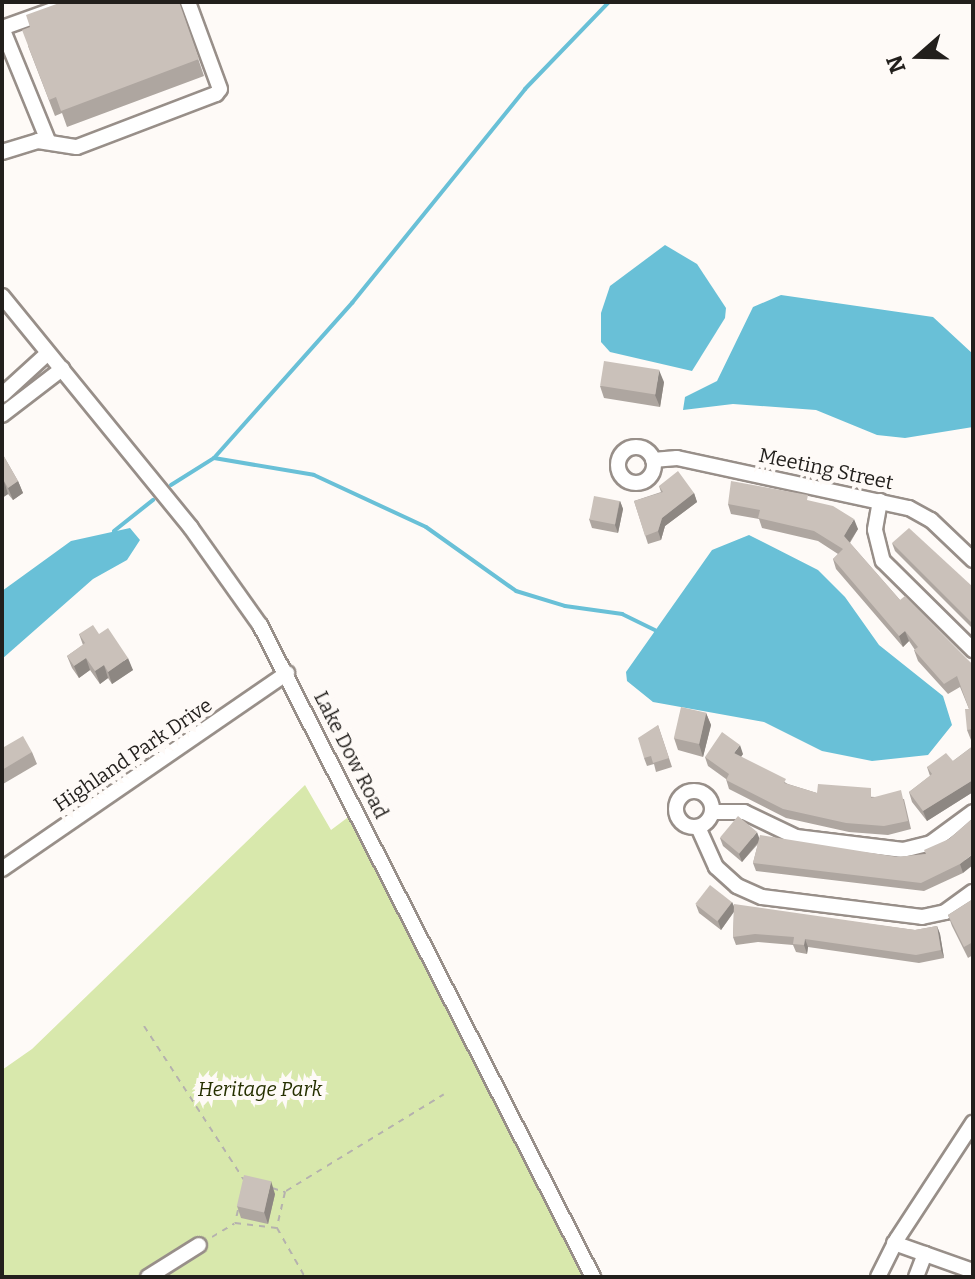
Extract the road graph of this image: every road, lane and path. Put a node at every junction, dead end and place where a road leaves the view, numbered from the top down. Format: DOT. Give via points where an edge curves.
graph roads {
  1 [pos="75,2"];
  2 [pos="188,2"];
  3 [pos="2,28"];
  4 [pos="48,141"];
  5 [pos="2,152"];
  6 [pos="2,296"];
  7 [pos="48,353"];
  8 [pos="62,369"];
  9 [pos="2,395"];
  10 [pos="2,415"];
  11 [pos="653,460"];
  12 [pos="880,501"];
  13 [pos="973,560"];
  14 [pos="973,650"];
  15 [pos="287,673"];
  16 [pos="712,812"];
  17 [pos="973,812"];
  18 [pos="698,827"];
  19 [pos="2,869"];
  20 [pos="973,892"];
  21 [pos="144,1026"];
  22 [pos="444,1094"];
  23 [pos="973,1123"];
  24 [pos="244,1181"];
  25 [pos="271,1188"];
  26 [pos="285,1192"];
  27 [pos="238,1209"];
  28 [pos="235,1223"];
  29 [pos="277,1228"];
  30 [pos="894,1243"];
  31 [pos="199,1245"];
  32 [pos="925,1254"];
  33 [pos="973,1271"];
  34 [pos="148,1277"];
  35 [pos="305,1277"];
  36 [pos="593,1277"];
  37 [pos="878,1277"];
  38 [pos="916,1277"];
  1 -- 3 [label="street"];
  2 -- 4 [label="street" via="220,89 216,94 77,147 66,149"];
  3 -- 4 [label="street"];
  4 -- 5 [label="street"];
  6 -- 7 [label="street, Lake Dow Road"];
  7 -- 8 [label="street, Lake Dow Road"];
  7 -- 9 [label="street"];
  8 -- 10 [label="street"];
  8 -- 15 [label="street, Lake Dow Road" via="239,590"];
  11 -- 12 [label="street, Meeting Street" via="677,458"];
  12 -- 13 [label="street, Meeting Street" via="924,515"];
  12 -- 14 [label="street" via="875,530 883,561"];
  15 -- 19 [label="street, Highland Park Drive"];
  15 -- 36 [label="street, Lake Dow Road"];
  16 -- 17 [label="street" via="744,812 796,837 903,850 931,843"];
  16 -- 18 [label="street"];
  16 -- 18 [label="street" via="702,793 681,797 678,818"];
  18 -- 20 [label="street" via="716,867 737,886 762,897 922,917 945,912"];
  21 -- 24 [label="path"];
  22 -- 26 [label="path"];
  23 -- 30 [label="street"];
  25 -- 26 [label="path"];
  26 -- 29 [label="path"];
  27 -- 28 [label="path"];
  28 -- 29 [label="path"];
  28 -- 31 [label="path"];
  29 -- 35 [label="path"];
  30 -- 32 [label="street"];
  30 -- 37 [label="street"];
  31 -- 34 [label="street"];
  32 -- 33 [label="street"];
  32 -- 38 [label="street"];
}
